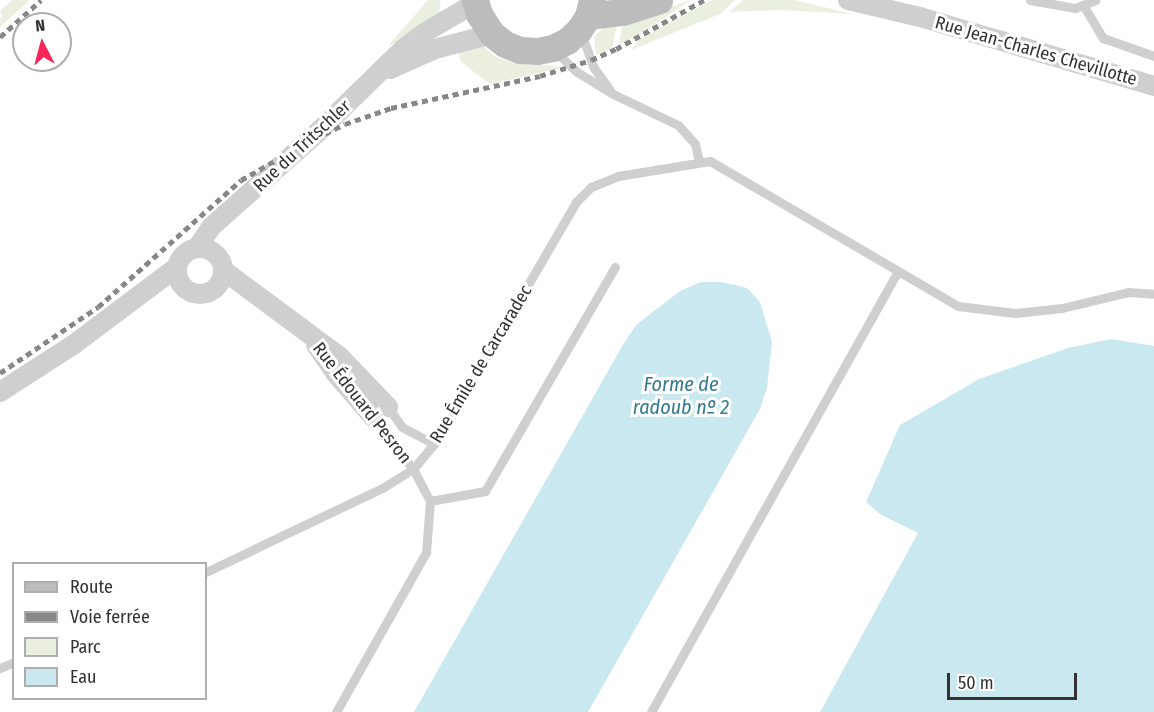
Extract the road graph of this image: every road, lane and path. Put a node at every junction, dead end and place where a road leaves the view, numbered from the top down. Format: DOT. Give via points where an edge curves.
graph roads {
  1 [pos="659,0"];
  2 [pos="848,0"];
  3 [pos="1030,0"];
  4 [pos="1096,0"];
  5 [pos="475,1"];
  6 [pos="1083,5"];
  7 [pos="586,15"];
  8 [pos="492,34"];
  9 [pos="553,48"];
  10 [pos="1154,56"];
  11 [pos="376,76"];
  12 [pos="1154,86"];
  13 [pos="613,94"];
  14 [pos="699,161"];
  15 [pos="226,215"];
  16 [pos="197,248"];
  17 [pos="220,263"];
  18 [pos="177,267"];
  19 [pos="615,267"];
  20 [pos="898,271"];
  21 [pos="188,291"];
  22 [pos="213,291"];
  23 [pos="1154,294"];
  24 [pos="255,296"];
  25 [pos="128,305"];
  26 [pos="0,392"];
  27 [pos="381,413"];
  28 [pos="434,444"];
  29 [pos="413,469"];
  30 [pos="430,501"];
  31 [pos="207,572"];
  32 [pos="336,712"];
  33 [pos="651,712"];
  1 -- 7 [label="street" via="623,12"];
  2 -- 12 [label="street, Rue Jean-Charles Chevillotte" via="920,17"];
  3 -- 6 [label="lane" via="1075,8"];
  4 -- 6 [label="lane"];
  5 -- 8 [label="street"];
  5 -- 11 [label="street, Rue du Tritschler" via="424,33"];
  6 -- 10 [label="lane" via="1103,38"];
  7 -- 9 [label="street" via="567,41"];
  7 -- 13 [label="lane" via="594,68"];
  8 -- 9 [label="street" via="520,50"];
  8 -- 11 [label="street, Rue du Tritschler" via="435,49"];
  9 -- 13 [label="lane" via="577,72"];
  11 -- 15 [label="street, Rue du Tritschler"];
  13 -- 14 [label="lane" via="678,125 695,144"];
  14 -- 20 [label="lane" via="710,161"];
  14 -- 28 [label="lane, Rue Émile de Carcaradec" via="618,176 591,187 576,202"];
  15 -- 16 [label="street, Rue du Tritschler" via="211,227"];
  15 -- 17 [label="street"];
  16 -- 17 [label="street" via="208,250"];
  16 -- 18 [label="street" via="182,257"];
  17 -- 22 [label="street" via="219,286"];
  17 -- 24 [label="street, Rue Édouard Pesron"];
  18 -- 21 [label="street" via="180,284"];
  18 -- 25 [label="street"];
  19 -- 30 [label="lane" via="485,491"];
  20 -- 23 [label="lane" via="958,306 1015,314 1062,308 1128,292"];
  20 -- 33 [label="lane"];
  21 -- 22 [label="street"];
  21 -- 25 [label="street" via="165,293"];
  22 -- 24 [label="street, Rue Édouard Pesron"];
  24 -- 27 [label="street, Rue Édouard Pesron" via="312,338 336,374"];
  25 -- 26 [label="street"];
  27 -- 28 [label="lane, Rue Édouard Pesron"];
  27 -- 29 [label="lane, Rue Édouard Pesron"];
  28 -- 29 [label="lane, Rue Émile de Carcaradec"];
  29 -- 30 [label="lane, Rue Édouard Pesron"];
  29 -- 31 [label="lane, Rue Émile de Carcaradec" via="384,487"];
  30 -- 32 [label="lane" via="426,552"];
}
